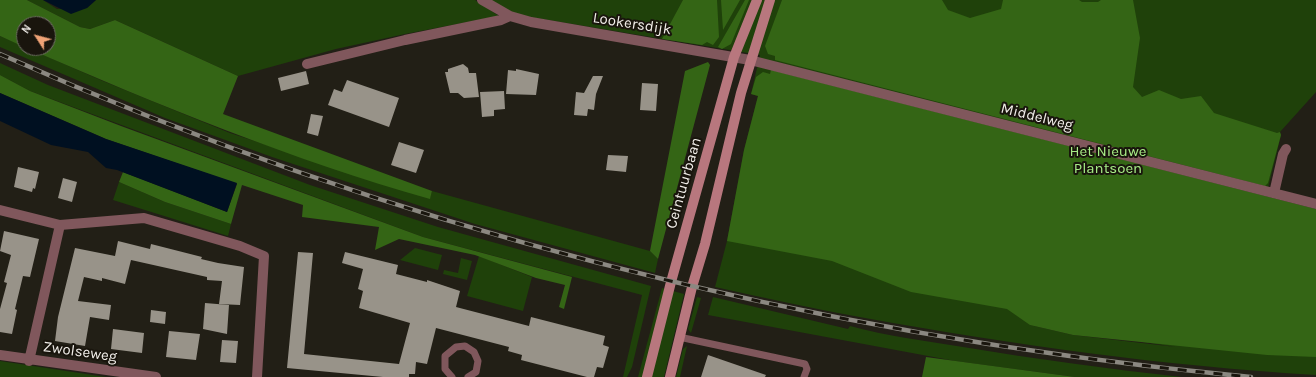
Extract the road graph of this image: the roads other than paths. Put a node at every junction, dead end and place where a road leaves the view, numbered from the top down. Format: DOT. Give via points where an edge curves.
graph roads {
  1 [pos="482,0"];
  2 [pos="757,0"];
  3 [pos="770,0"];
  4 [pos="510,16"];
  5 [pos="734,57"];
  6 [pos="750,60"];
  7 [pos="307,64"];
  8 [pos="1286,149"];
  9 [pos="1274,192"];
  10 [pos="1316,204"];
  11 [pos="0,210"];
  12 [pos="60,225"];
  13 [pos="679,337"];
  14 [pos="0,355"];
  15 [pos="29,360"];
  16 [pos="156,377"];
  17 [pos="257,377"];
  18 [pos="452,377"];
  19 [pos="468,377"];
  20 [pos="648,377"];
  21 [pos="670,377"];
  22 [pos="804,377"];
  1 -- 4 [label="street, Lookersdijk"];
  2 -- 5 [label="street, Ceintuurbaan"];
  3 -- 6 [label="street"];
  4 -- 5 [label="street, Lookersdijk" via="531,22"];
  4 -- 7 [label="street"];
  5 -- 6 [label="street, Lookersdijk"];
  5 -- 20 [label="street, Ceintuurbaan" via="671,282"];
  6 -- 9 [label="street, Middelweg"];
  6 -- 13 [label="street" via="705,244"];
  8 -- 9 [label="street"];
  9 -- 10 [label="street, Middelweg"];
  11 -- 12 [label="street"];
  12 -- 15 [label="street"];
  12 -- 17 [label="street" via="144,218 240,246 264,256"];
  13 -- 21 [label="street"];
  13 -- 22 [label="lane" via="805,364 807,369"];
  14 -- 15 [label="street, Zwolseweg"];
  15 -- 16 [label="street, Zwolseweg"];
  18 -- 19 [label="lane" via="445,369 446,356 456,347 465,346 474,352 478,361 476,372"];
}
